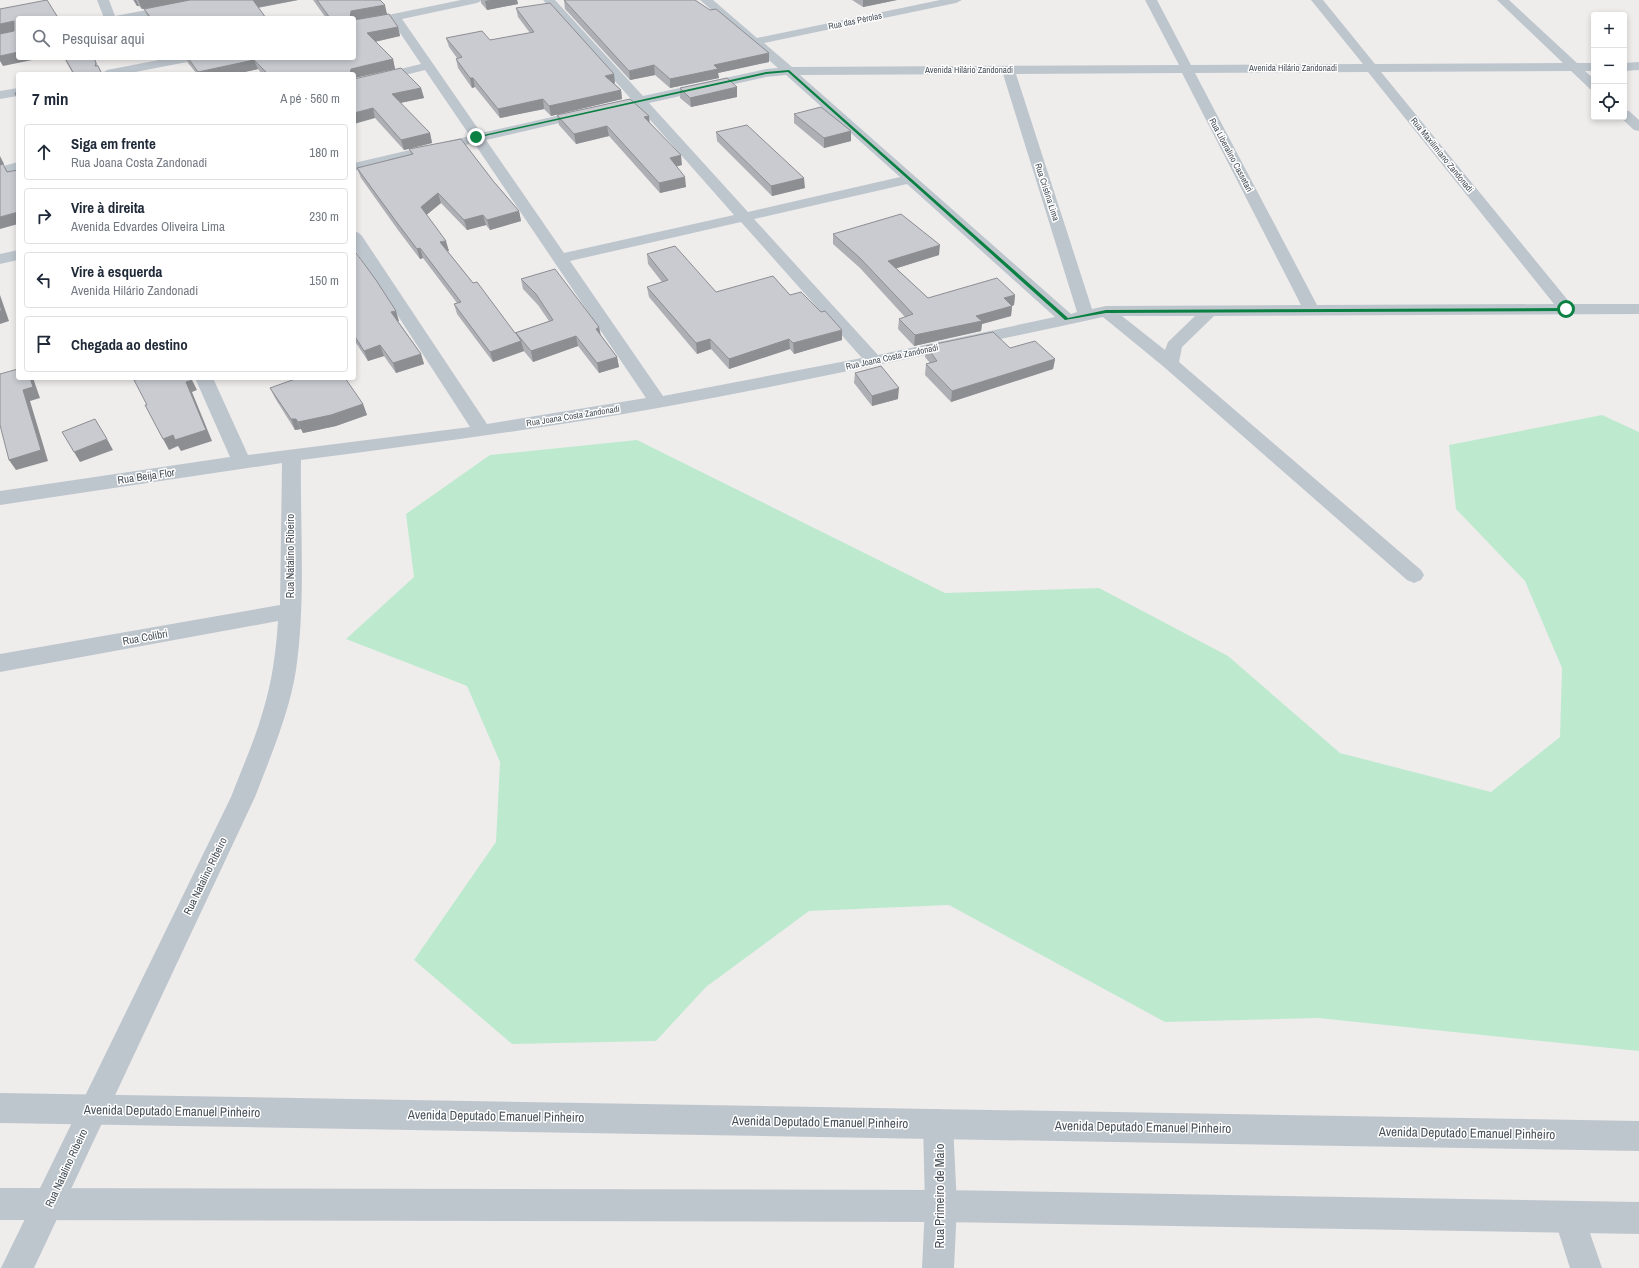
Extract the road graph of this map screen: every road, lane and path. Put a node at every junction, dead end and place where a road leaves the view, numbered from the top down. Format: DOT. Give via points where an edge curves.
graph roads {
  1 [pos="103,0"];
  2 [pos="217,0"];
  3 [pos="414,0"];
  4 [pos="477,0"];
  5 [pos="549,0"];
  6 [pos="706,0"];
  7 [pos="956,0"];
  8 [pos="1151,0"];
  9 [pos="1317,0"];
  10 [pos="1503,0"];
  11 [pos="931,2"];
  12 [pos="424,11"];
  13 [pos="109,16"];
  14 [pos="134,16"];
  15 [pos="395,17"];
  16 [pos="356,25"];
  17 [pos="754,42"];
  18 [pos="168,60"];
  19 [pos="148,62"];
  20 [pos="428,66"];
  21 [pos="1627,66"];
  22 [pos="1639,66"];
  23 [pos="1573,67"];
  24 [pos="1591,67"];
  25 [pos="1186,68"];
  26 [pos="1372,68"];
  27 [pos="1008,69"];
  28 [pos="789,71"];
  29 [pos="114,72"];
  30 [pos="356,84"];
  31 [pos="1592,84"];
  32 [pos="16,92"];
  33 [pos="0,95"];
  34 [pos="639,101"];
  35 [pos="476,137"];
  36 [pos="16,167"];
  37 [pos="356,167"];
  38 [pos="0,171"];
  39 [pos="910,179"];
  40 [pos="744,217"];
  41 [pos="356,239"];
  42 [pos="16,256"];
  43 [pos="0,260"];
  44 [pos="560,260"];
  45 [pos="1566,309"];
  46 [pos="1639,309"];
  47 [pos="1106,311"];
  48 [pos="1209,311"];
  49 [pos="1312,311"];
  50 [pos="1086,315"];
  51 [pos="1067,319"];
  52 [pos="874,361"];
  53 [pos="1170,362"];
  54 [pos="205,380"];
  55 [pos="658,402"];
  56 [pos="482,431"];
  57 [pos="292,457"];
  58 [pos="242,462"];
  59 [pos="0,498"];
  60 [pos="1414,575"];
  61 [pos="290,611"];
  62 [pos="0,663"];
  63 [pos="0,1108"];
  64 [pos="93,1109"];
  65 [pos="938,1124"];
  66 [pos="1639,1136"];
  67 [pos="0,1204"];
  68 [pos="49,1204"];
  69 [pos="941,1206"];
  70 [pos="1570,1218"];
  71 [pos="1639,1218"];
  72 [pos="17,1268"];
  73 [pos="938,1268"];
  74 [pos="1586,1268"];
  1 -- 13 [label="street"];
  2 -- 14 [label="street"];
  3 -- 12 [label="street"];
  4 -- 12 [label="street"];
  5 -- 34 [label="street"];
  6 -- 17 [label="street"];
  7 -- 11 [label="street, Rua das Pérolas"];
  8 -- 25 [label="street, Rua Liberalino Cassetari"];
  9 -- 26 [label="street, Rua Maxilimiano Zandonadi"];
  10 -- 23 [label="street"];
  11 -- 17 [label="street, Rua das Pérolas"];
  12 -- 15 [label="street"];
  15 -- 16 [label="street"];
  15 -- 20 [label="street"];
  17 -- 28 [label="street"];
  18 -- 19 [label="street"];
  19 -- 29 [label="street"];
  20 -- 30 [label="street"];
  20 -- 35 [label="street"];
  21 -- 22 [label="street"];
  23 -- 24 [label="street, Avenida Hilário Zandonadi"];
  23 -- 26 [label="street, Avenida Hilário Zandonadi"];
  23 -- 31 [label="street"];
  25 -- 26 [label="street, Avenida Hilário Zandonadi"];
  25 -- 27 [label="street, Avenida Hilário Zandonadi"];
  25 -- 49 [label="street, Rua Liberalino Cassetari"];
  26 -- 45 [label="street, Rua Maxilimiano Zandonadi"];
  27 -- 28 [label="street, Avenida Hilário Zandonadi"];
  27 -- 50 [label="street, Rua Cristina Lima"];
  28 -- 34 [label="street, Avenida Hilário Zandonadi" via="766,73"];
  28 -- 39 [label="street"];
  32 -- 33 [label="street"];
  34 -- 35 [label="street, Avenida Hilário Zandonadi"];
  34 -- 40 [label="street"];
  35 -- 37 [label="street, Avenida Hilário Zandonadi"];
  35 -- 44 [label="street"];
  36 -- 38 [label="street"];
  39 -- 40 [label="street"];
  39 -- 51 [label="street"];
  40 -- 44 [label="street"];
  40 -- 52 [label="street"];
  41 -- 56 [label="street"];
  42 -- 43 [label="street"];
  44 -- 55 [label="street"];
  45 -- 46 [label="street, Rua Joana Costa Zandonadi"];
  45 -- 49 [label="street, Rua Joana Costa Zandonadi"];
  47 -- 48 [label="street, Rua Joana Costa Zandonadi"];
  47 -- 50 [label="street, Rua Joana Costa Zandonadi"];
  47 -- 53 [label="street"];
  48 -- 49 [label="street, Rua Joana Costa Zandonadi"];
  48 -- 53 [label="street" via="1174,346"];
  50 -- 51 [label="street, Rua Joana Costa Zandonadi"];
  51 -- 52 [label="street, Rua Joana Costa Zandonadi"];
  52 -- 55 [label="street, Rua Joana Costa Zandonadi"];
  53 -- 60 [label="street"];
  54 -- 58 [label="street"];
  55 -- 56 [label="street, Rua Joana Costa Zandonadi"];
  56 -- 57 [label="street, Rua Joana Costa Zandonadi"];
  57 -- 58 [label="street, Rua Beija Flor"];
  57 -- 61 [label="street, Rua Natalino Ribeiro"];
  58 -- 59 [label="street, Rua Beija Flor"];
  61 -- 62 [label="street, Rua Colibri"];
  61 -- 64 [label="street, Rua Natalino Ribeiro" via="285,666 278,700 243,797"];
  63 -- 64 [label="street, Avenida Deputado Emanuel Pinheiro"];
  64 -- 65 [label="street, Avenida Deputado Emanuel Pinheiro"];
  64 -- 68 [label="street, Rua Natalino Ribeiro"];
  65 -- 66 [label="street, Avenida Deputado Emanuel Pinheiro"];
  65 -- 69 [label="street, Rua Primeiro de Maio"];
  67 -- 68 [label="street"];
  68 -- 69 [label="street"];
  68 -- 72 [label="street, Rua Natalino Ribeiro"];
  69 -- 70 [label="street"];
  69 -- 73 [label="street, Rua Primeiro de Maio"];
  70 -- 71 [label="street"];
  70 -- 74 [label="street"];
}
